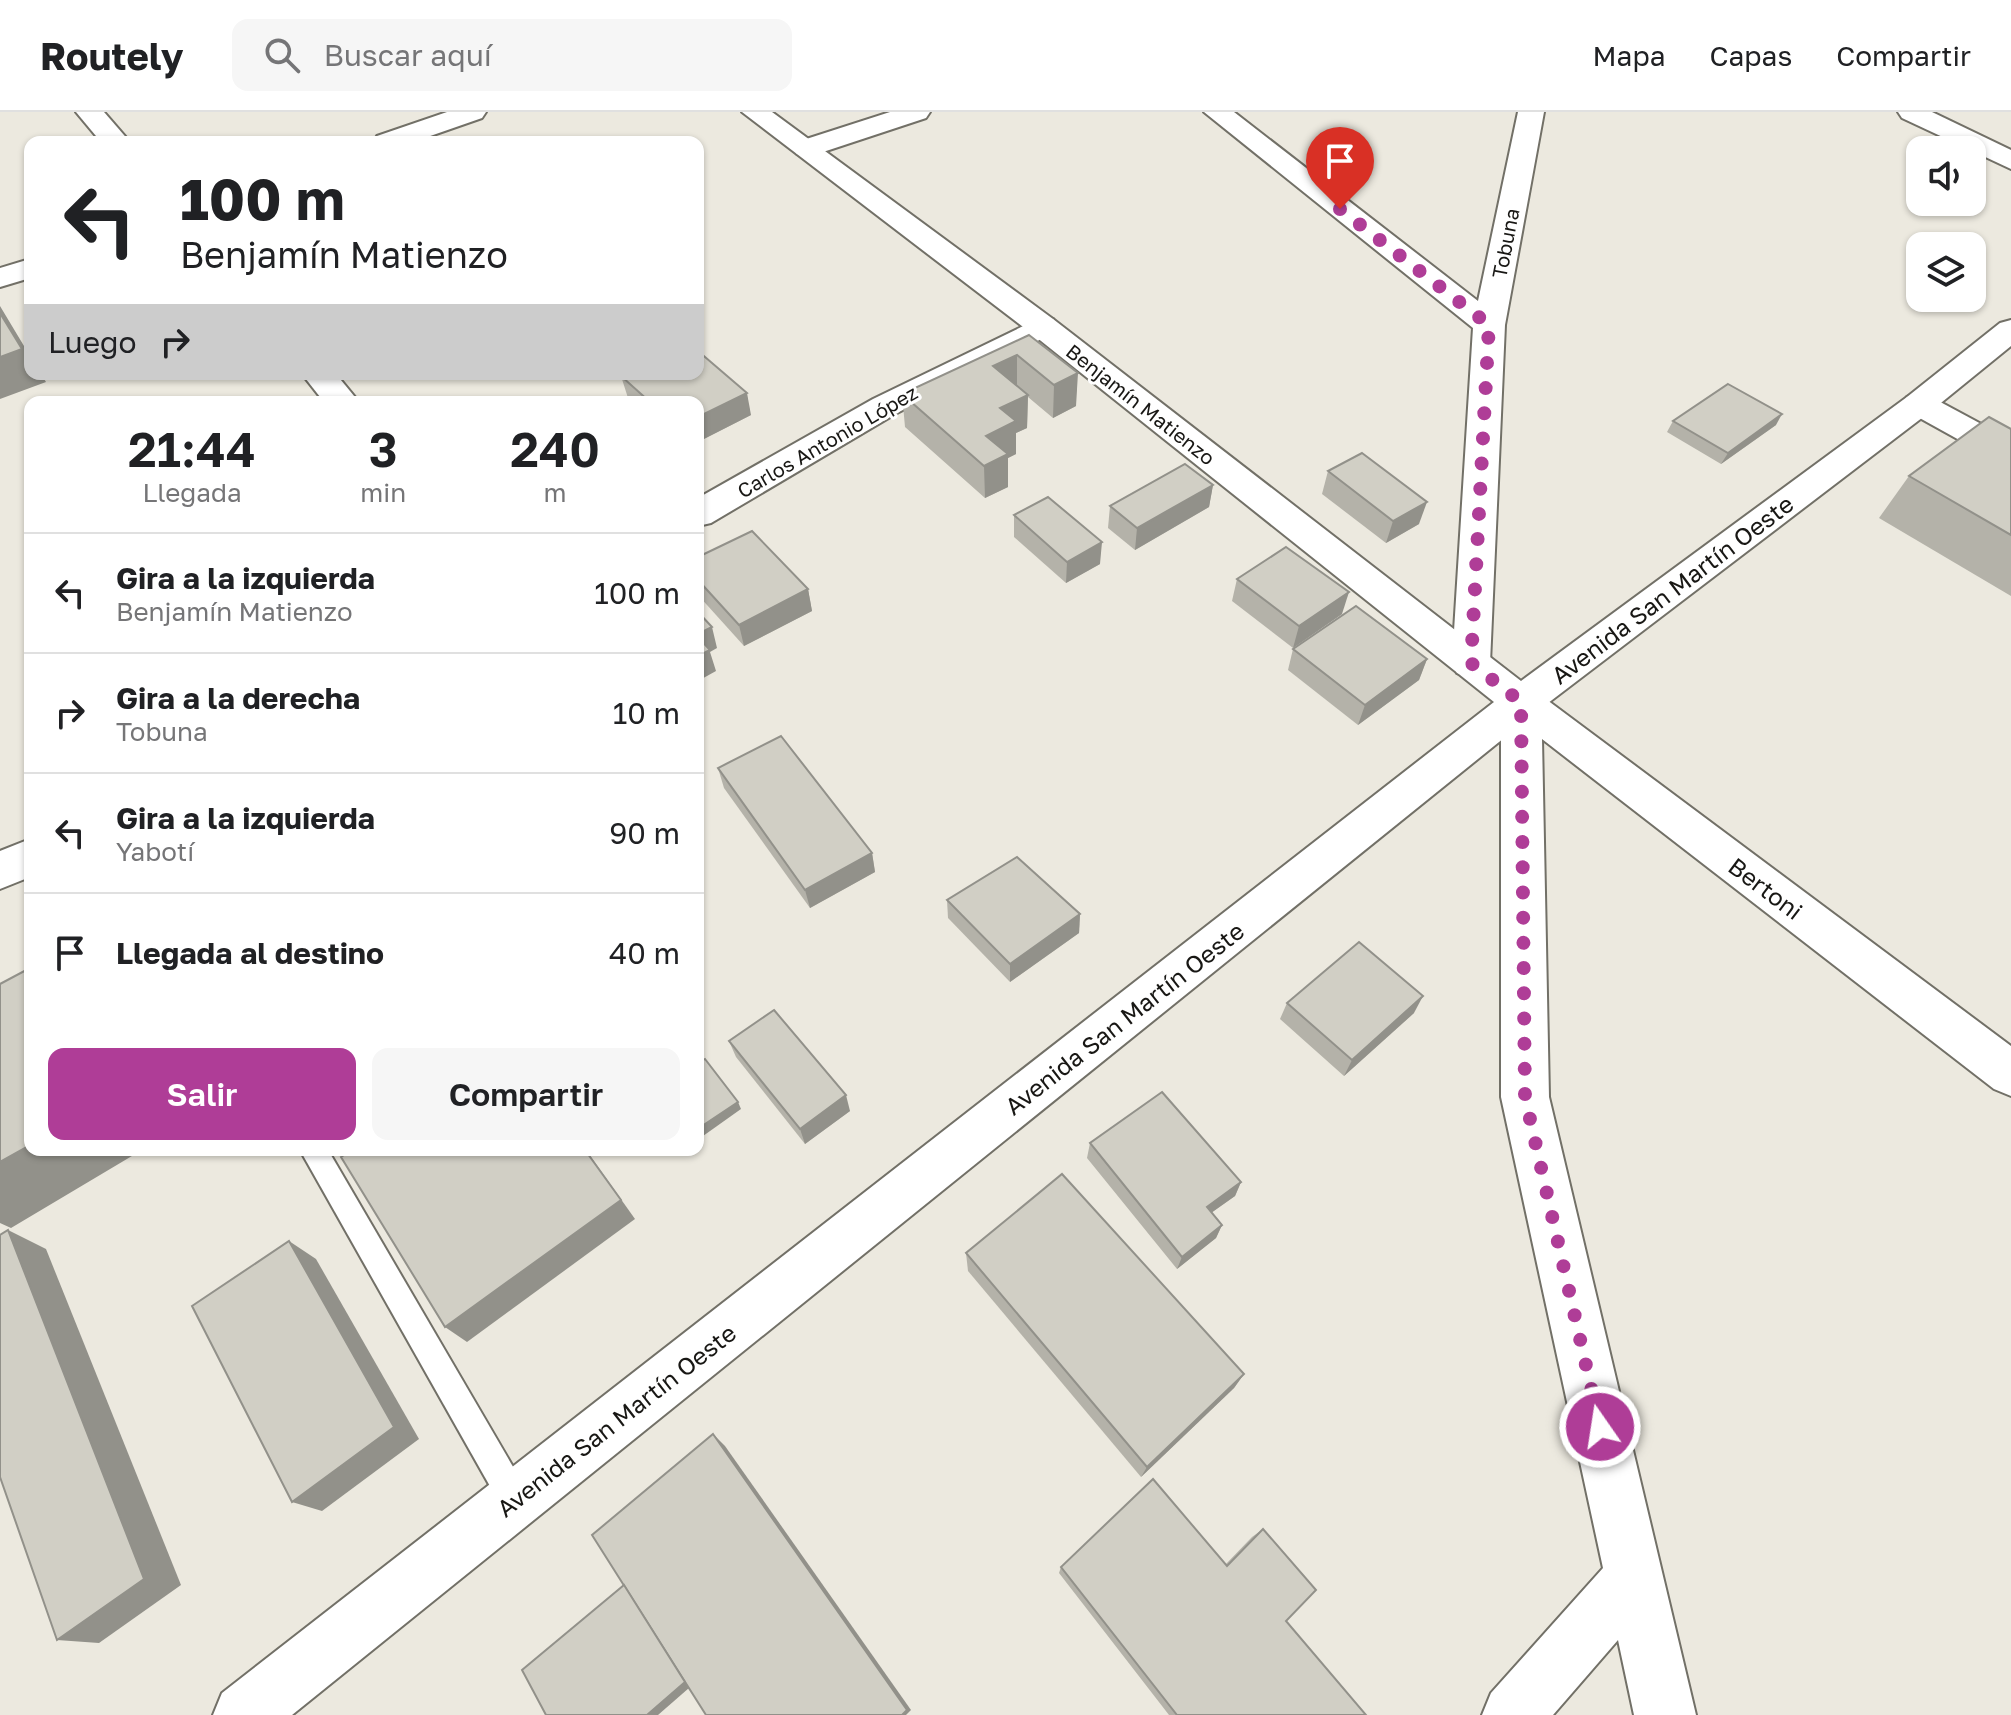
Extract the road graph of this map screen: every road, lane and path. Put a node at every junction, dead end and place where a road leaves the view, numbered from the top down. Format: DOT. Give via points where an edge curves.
graph roads {
  1 [pos="89,112"];
  2 [pos="473,112"];
  3 [pos="755,112"];
  4 [pos="917,112"];
  5 [pos="1217,112"];
  6 [pos="1531,112"];
  7 [pos="1911,112"];
  8 [pos="111,136"];
  9 [pos="404,136"];
  10 [pos="807,148"];
  11 [pos="2011,161"];
  12 [pos="24,270"];
  13 [pos="0,278"];
  14 [pos="1489,325"];
  15 [pos="1042,326"];
  16 [pos="2011,330"];
  17 [pos="323,380"];
  18 [pos="337,396"];
  19 [pos="1919,404"];
  20 [pos="2011,454"];
  21 [pos="704,511"];
  22 [pos="1471,663"];
  23 [pos="1521,702"];
  24 [pos="24,860"];
  25 [pos="0,871"];
  26 [pos="2011,1074"];
  27 [pos="316,1156"];
  28 [pos="515,1500"];
  29 [pos="1634,1577"];
  30 [pos="244,1715"];
  31 [pos="1513,1715"];
  32 [pos="1665,1715"];
  1 -- 8 [label="street"];
  2 -- 9 [label="street"];
  3 -- 10 [label="street, Benjamín Matienzo"];
  4 -- 10 [label="street"];
  5 -- 14 [label="street"];
  6 -- 14 [label="street, Tobuna"];
  7 -- 11 [label="street"];
  10 -- 15 [label="street, Benjamín Matienzo"];
  12 -- 13 [label="street"];
  14 -- 22 [label="street, Tobuna"];
  15 -- 21 [label="street, Carlos Antonio López" via="885,406"];
  15 -- 22 [label="street, Benjamín Matienzo"];
  16 -- 19 [label="street, Avenida San Martín Oeste"];
  17 -- 18 [label="street"];
  19 -- 20 [label="street"];
  19 -- 23 [label="street, Avenida San Martín Oeste"];
  22 -- 23 [label="street, Benjamín Matienzo"];
  23 -- 26 [label="street, Bertoni"];
  23 -- 28 [label="street, Avenida San Martín Oeste"];
  23 -- 29 [label="street" via="1525,1097"];
  24 -- 25 [label="street"];
  27 -- 28 [label="lane"];
  28 -- 30 [label="street, Avenida San Martín Oeste"];
  29 -- 31 [label="street"];
  29 -- 32 [label="street"];
}
